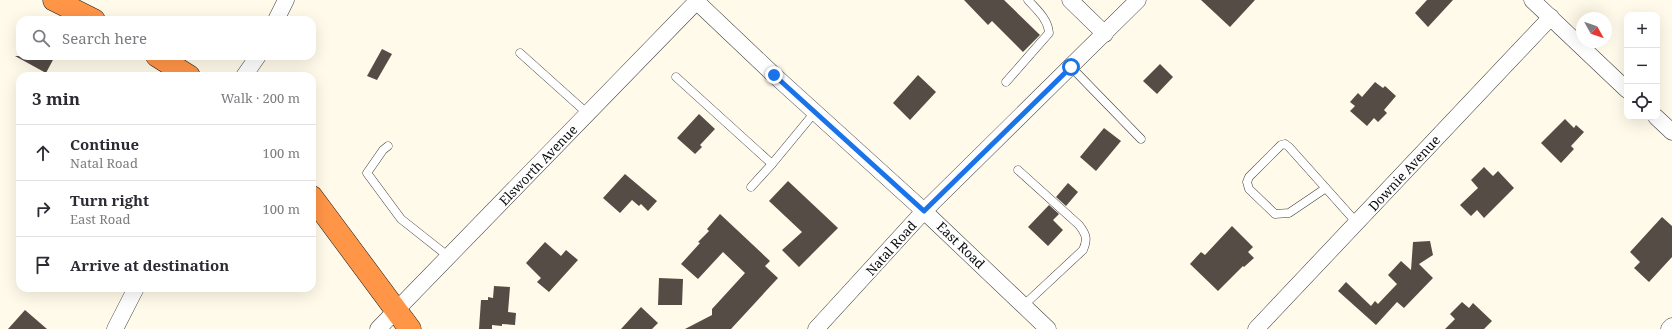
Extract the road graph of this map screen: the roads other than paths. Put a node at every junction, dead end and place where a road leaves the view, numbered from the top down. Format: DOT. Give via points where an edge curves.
graph roads {
  1 [pos="54,0"];
  2 [pos="286,0"];
  3 [pos="1028,0"];
  4 [pos="1070,0"];
  5 [pos="1138,0"];
  6 [pos="1532,0"];
  7 [pos="696,1"];
  8 [pos="86,16"];
  9 [pos="278,16"];
  10 [pos="1551,17"];
  11 [pos="1105,34"];
  12 [pos="520,53"];
  13 [pos="163,60"];
  14 [pos="255,60"];
  15 [pos="1071,67"];
  16 [pos="183,72"];
  17 [pos="247,72"];
  18 [pos="676,77"];
  19 [pos="1006,82"];
  20 [pos="1624,87"];
  21 [pos="815,112"];
  22 [pos="588,114"];
  23 [pos="1659,120"];
  24 [pos="1672,132"];
  25 [pos="1141,139"];
  26 [pos="388,146"];
  27 [pos="772,164"];
  28 [pos="1018,170"];
  29 [pos="752,186"];
  30 [pos="1326,188"];
  31 [pos="316,202"];
  32 [pos="924,211"];
  33 [pos="1357,223"];
  34 [pos="449,257"];
  35 [pos="134,292"];
  36 [pos="1024,305"];
  37 [pos="397,311"];
  38 [pos="1672,326"];
  39 [pos="115,329"];
  40 [pos="378,329"];
  41 [pos="410,329"];
  42 [pos="816,329"];
  43 [pos="1048,329"];
  44 [pos="1256,329"];
  45 [pos="1669,329"];
  1 -- 8 [label="highway"];
  2 -- 9 [label="street"];
  3 -- 19 [label="lane" via="1043,16 1049,33"];
  4 -- 11 [label="street"];
  5 -- 11 [label="street, Natal Road"];
  6 -- 10 [label="street"];
  7 -- 21 [label="street, East Road"];
  7 -- 22 [label="street, Elsworth Avenue"];
  10 -- 20 [label="street"];
  10 -- 33 [label="street, Downie Avenue"];
  11 -- 15 [label="street, Natal Road"];
  12 -- 22 [label="lane"];
  13 -- 16 [label="highway"];
  14 -- 17 [label="street"];
  15 -- 25 [label="lane"];
  15 -- 32 [label="street, Natal Road"];
  18 -- 27 [label="lane"];
  21 -- 27 [label="lane"];
  21 -- 32 [label="street, East Road"];
  22 -- 34 [label="street, Elsworth Avenue"];
  23 -- 24 [label="street"];
  26 -- 34 [label="lane" via="367,173 401,219"];
  27 -- 29 [label="lane"];
  28 -- 36 [label="lane" via="1079,225 1086,235 1083,250"];
  30 -- 30 [label="lane" via="1285,144 1281,145 1247,182 1249,188 1275,214 1289,213"];
  30 -- 33 [label="lane"];
  31 -- 37 [label="highway"];
  32 -- 36 [label="street, East Road"];
  32 -- 42 [label="street, Natal Road"];
  33 -- 44 [label="street, Downie Avenue"];
  34 -- 37 [label="street, Elsworth Avenue"];
  35 -- 39 [label="street"];
  36 -- 43 [label="street, East Road"];
  37 -- 40 [label="street, Elsworth Avenue"];
  37 -- 41 [label="highway"];
  38 -- 45 [label="street"];
}
